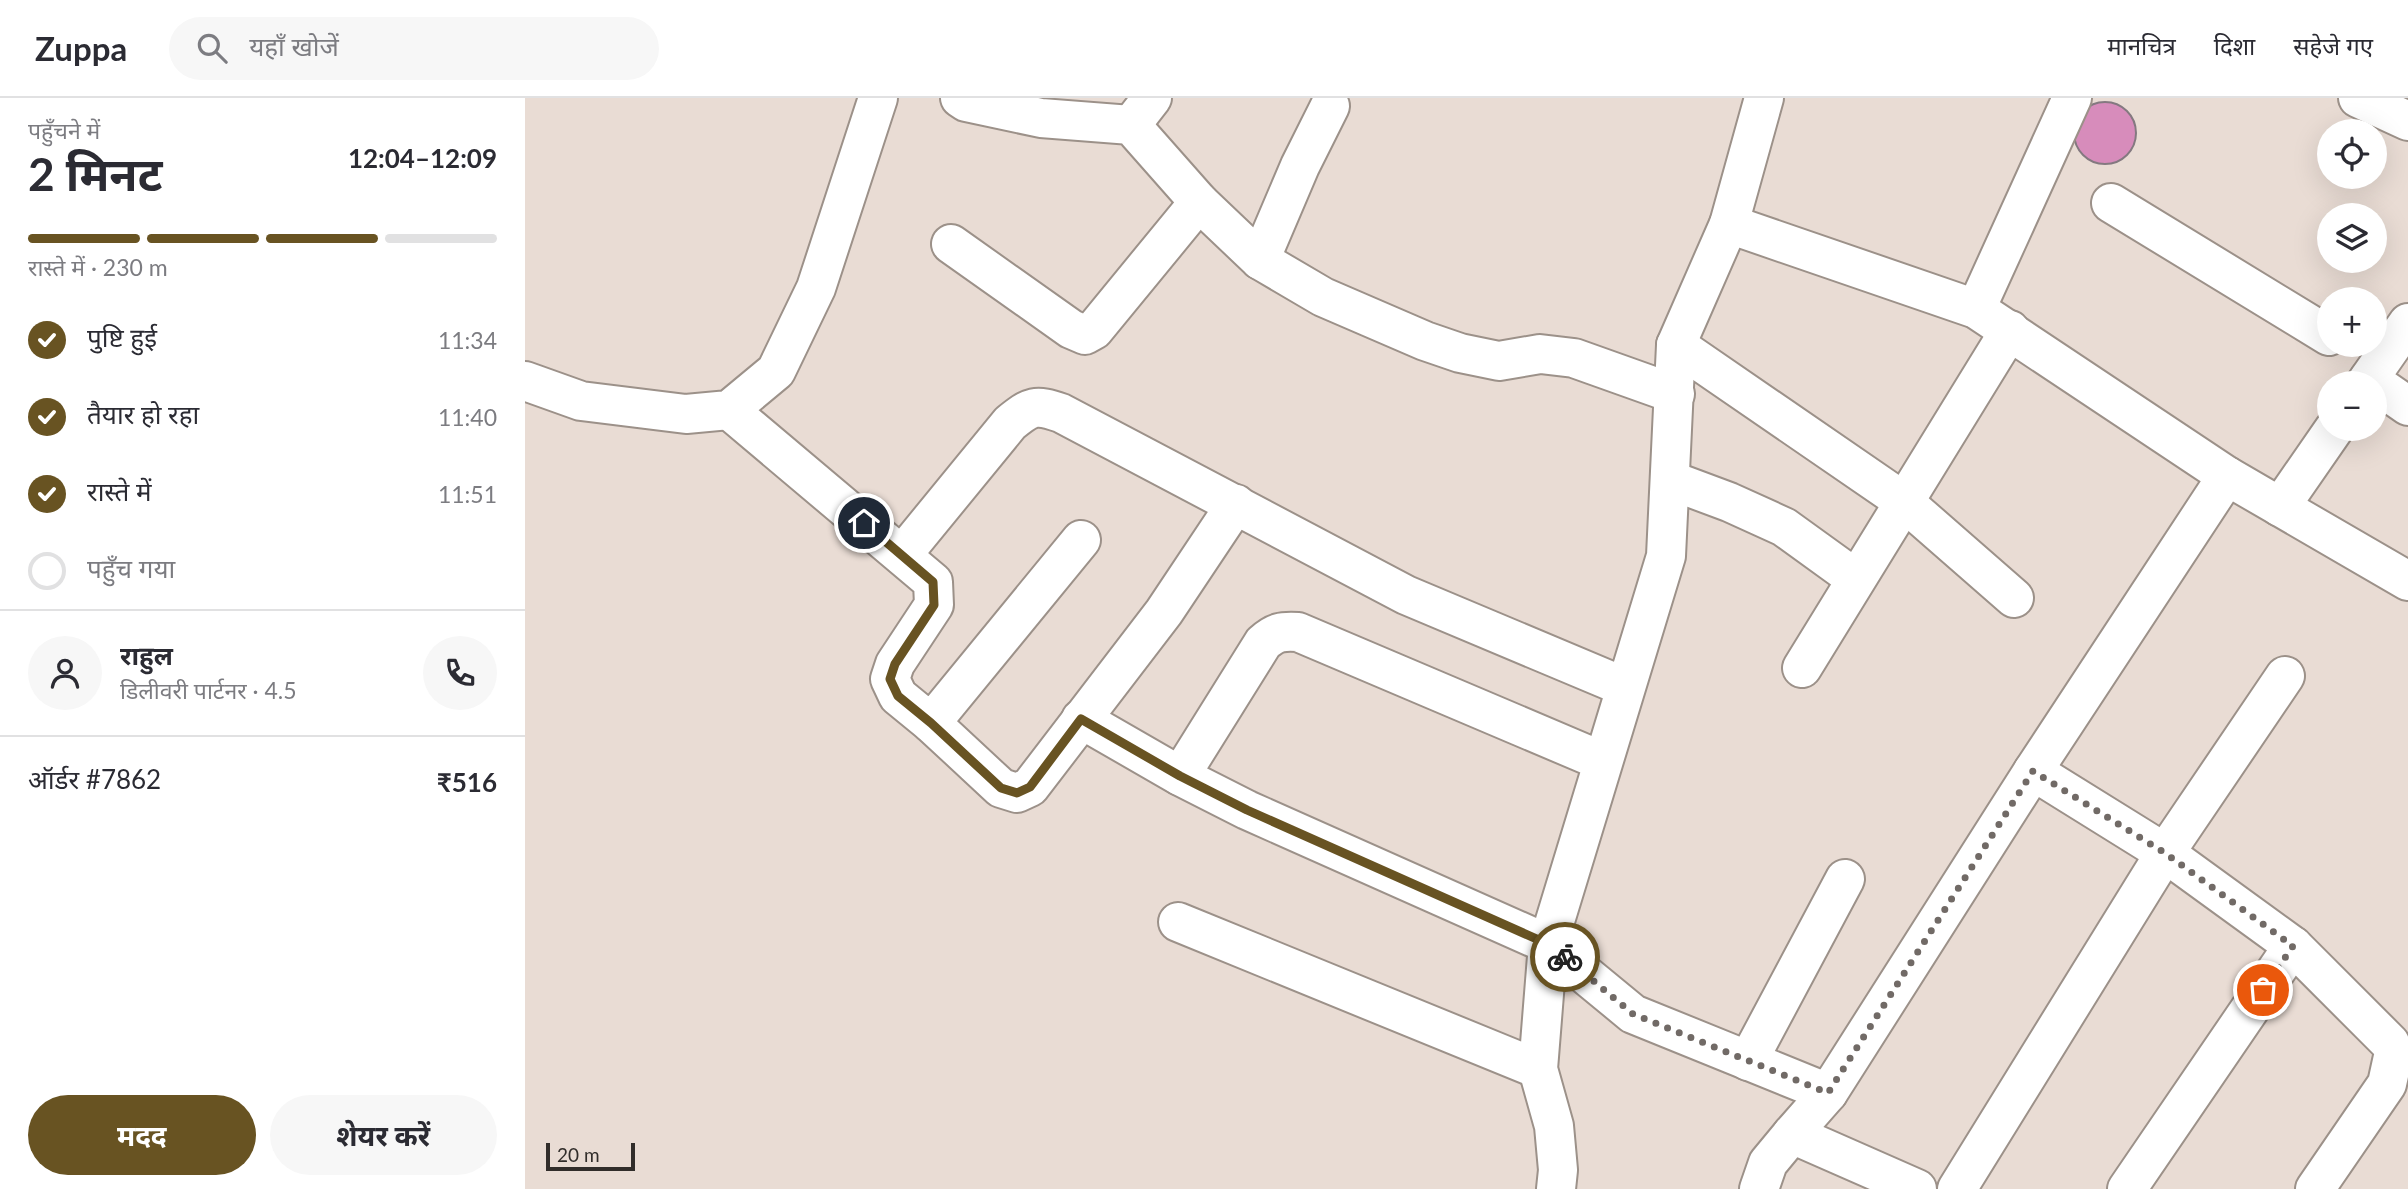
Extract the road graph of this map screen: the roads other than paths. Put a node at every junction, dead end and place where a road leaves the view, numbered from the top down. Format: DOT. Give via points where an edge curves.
graph roads {
  1 [pos="877,98"];
  2 [pos="960,98"];
  3 [pos="1764,98"];
  4 [pos="2072,98"];
  5 [pos="2358,98"];
  6 [pos="1330,106"];
  7 [pos="1142,112"];
  8 [pos="2408,121"];
  9 [pos="1199,202"];
  10 [pos="2111,203"];
  11 [pos="1729,224"];
  12 [pos="951,244"];
  13 [pos="1260,260"];
  14 [pos="1976,309"];
  15 [pos="2408,323"];
  16 [pos="2317,329"];
  17 [pos="2010,330"];
  18 [pos="1676,345"];
  19 [pos="2354,357"];
  20 [pos="2367,371"];
  21 [pos="2374,371"];
  22 [pos="525,381"];
  23 [pos="2387,389"];
  24 [pos="1675,394"];
  25 [pos="2408,406"];
  26 [pos="729,410"];
  27 [pos="2327,441"];
  28 [pos="2227,476"];
  29 [pos="1670,480"];
  30 [pos="1903,501"];
  31 [pos="1236,504"];
  32 [pos="2280,507"];
  33 [pos="1081,540"];
  34 [pos="902,555"];
  35 [pos="1856,579"];
  36 [pos="2408,581"];
  37 [pos="2014,598"];
  38 [pos="1802,668"];
  39 [pos="2285,676"];
  40 [pos="1625,687"];
  41 [pos="1081,719"];
  42 [pos="931,723"];
  43 [pos="1602,761"];
  44 [pos="2033,771"];
  45 [pos="1180,776"];
  46 [pos="2165,853"];
  47 [pos="1845,879"];
  48 [pos="1178,922"];
  49 [pos="1548,944"];
  50 [pos="2293,946"];
  51 [pos="1748,1061"];
  52 [pos="1538,1069"];
  53 [pos="1828,1093"];
  54 [pos="1792,1134"];
  55 [pos="1556,1189"];
  56 [pos="1759,1189"];
  57 [pos="1917,1189"];
  58 [pos="1957,1189"];
  59 [pos="2127,1189"];
  60 [pos="2315,1189"];
  1 -- 26 [label="street" via="810,300 776,371"];
  2 -- 7 [label="street" via="1041,118"];
  3 -- 11 [label="street"];
  4 -- 14 [label="street"];
  5 -- 8 [label="street"];
  6 -- 13 [label="street"];
  7 -- 9 [label="street"];
  9 -- 12 [label="street" via="1094,330 1085,335"];
  9 -- 13 [label="street"];
  10 -- 16 [label="street"];
  11 -- 14 [label="street"];
  11 -- 18 [label="street"];
  13 -- 24 [label="street" via="1323,296 1460,353 1499,360 1540,354 1574,358"];
  14 -- 17 [label="street"];
  15 -- 21 [label="street"];
  17 -- 28 [label="street"];
  17 -- 30 [label="street"];
  18 -- 24 [label="street"];
  18 -- 30 [label="street"];
  19 -- 20 [label="street"];
  22 -- 26 [label="street" via="581,401 686,414"];
  23 -- 25 [label="street"];
  24 -- 29 [label="street"];
  26 -- 34 [label="street"];
  27 -- 32 [label="street"];
  28 -- 32 [label="street"];
  28 -- 44 [label="street"];
  29 -- 35 [label="street" via="1784,527"];
  29 -- 40 [label="street" via="1666,556"];
  30 -- 35 [label="street"];
  30 -- 37 [label="street"];
  31 -- 34 [label="street" via="1061,413 1033,407 1010,423"];
  31 -- 40 [label="street" via="1406,595"];
  31 -- 41 [label="street" via="1164,612"];
  32 -- 36 [label="street"];
  33 -- 42 [label="street"];
  34 -- 42 [label="street" via="933,582 934,605 890,679 898,696"];
  35 -- 38 [label="street"];
  39 -- 46 [label="street"];
  40 -- 43 [label="street"];
  41 -- 42 [label="street" via="1030,787 1017,793 1001,788"];
  41 -- 45 [label="street"];
  43 -- 45 [label="street" via="1298,632 1285,631 1263,643"];
  43 -- 49 [label="street"];
  44 -- 46 [label="street"];
  44 -- 53 [label="street"];
  45 -- 49 [label="street"];
  46 -- 50 [label="street"];
  46 -- 58 [label="street"];
  47 -- 51 [label="street"];
  48 -- 52 [label="street"];
  49 -- 51 [label="street" via="1633,1014"];
  49 -- 52 [label="street"];
  50 -- 59 [label="street"];
  50 -- 60 [label="street" via="2394,1052 2386,1084"];
  51 -- 53 [label="street"];
  52 -- 55 [label="street" via="1554,1126"];
  53 -- 54 [label="street"];
  54 -- 56 [label="street" via="1768,1163"];
  54 -- 57 [label="street"];
}
